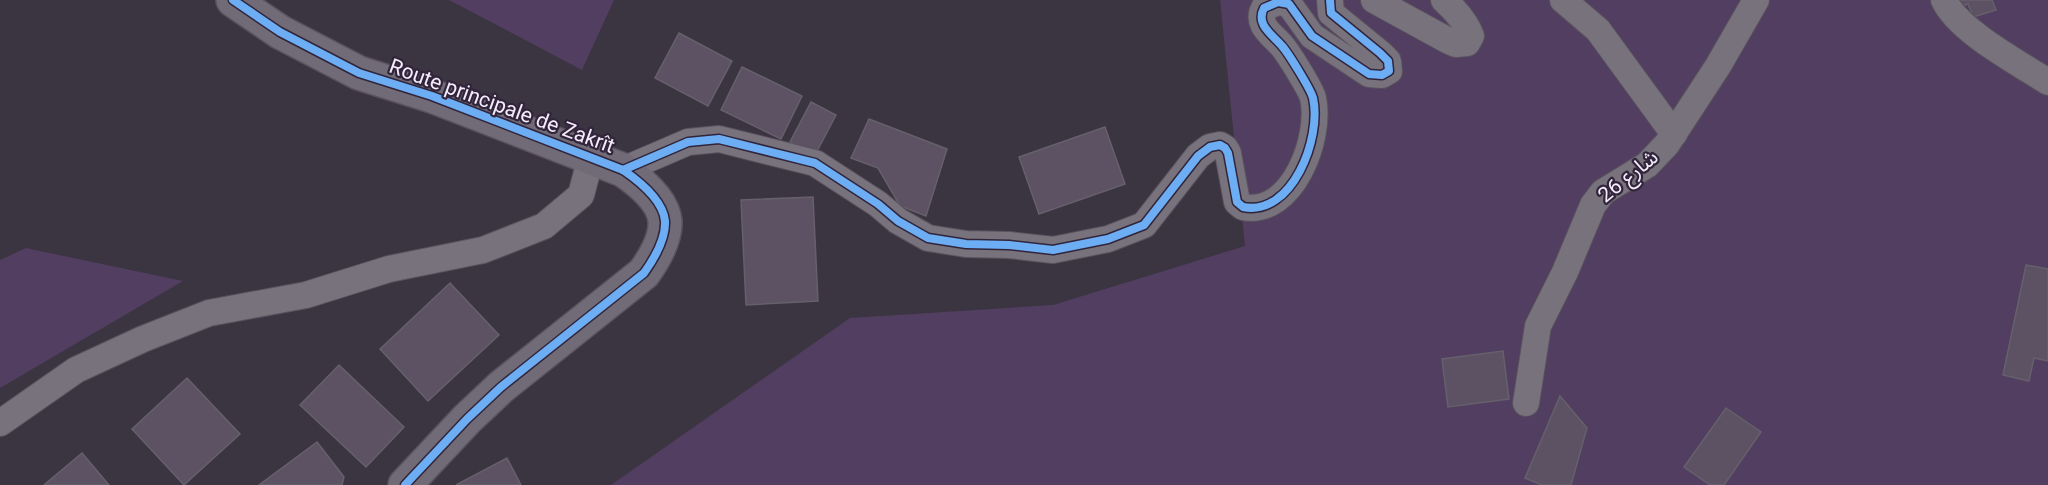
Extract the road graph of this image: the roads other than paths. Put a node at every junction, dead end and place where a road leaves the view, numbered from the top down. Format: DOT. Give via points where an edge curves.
graph roads {
  1 [pos="233,0"];
  2 [pos="1330,0"];
  3 [pos="1374,0"];
  4 [pos="1444,0"];
  5 [pos="1563,0"];
  6 [pos="1756,0"];
  7 [pos="1944,0"];
  8 [pos="2048,82"];
  9 [pos="1674,134"];
  10 [pos="591,157"];
  11 [pos="624,170"];
  12 [pos="1526,403"];
  13 [pos="0,423"];
  14 [pos="405,485"];
  1 -- 10 [label="street, Route principale de Zakrît" via="280,32 360,74 432,96"];
  2 -- 11 [label="street" via="1331,13 1380,53 1388,62 1389,71 1369,74 1312,36 1289,4 1278,2 1264,8 1262,22 1282,46 1313,97 1314,118 1310,149 1288,189 1272,204 1259,208 1243,207 1237,202 1228,153 1220,146 1210,147 1198,156 1144,225 1108,239 1053,249 927,238 814,163 719,139 688,142"];
  3 -- 4 [label="street" via="1447,40 1467,43 1470,31"];
  5 -- 9 [label="street" via="1598,30"];
  6 -- 9 [label="street, شارع 26"];
  7 -- 8 [label="street" via="1963,24"];
  9 -- 12 [label="street, شارع 26" via="1647,165 1603,192 1593,205 1538,326"];
  10 -- 11 [label="street, Route principale de Zakrît"];
  10 -- 13 [label="street" via="580,195 544,226 483,250 389,269 306,295 210,313 76,370"];
  11 -- 14 [label="street, Route principale de Zakrît" via="658,203 665,220 655,258 618,295 501,387"];
}
